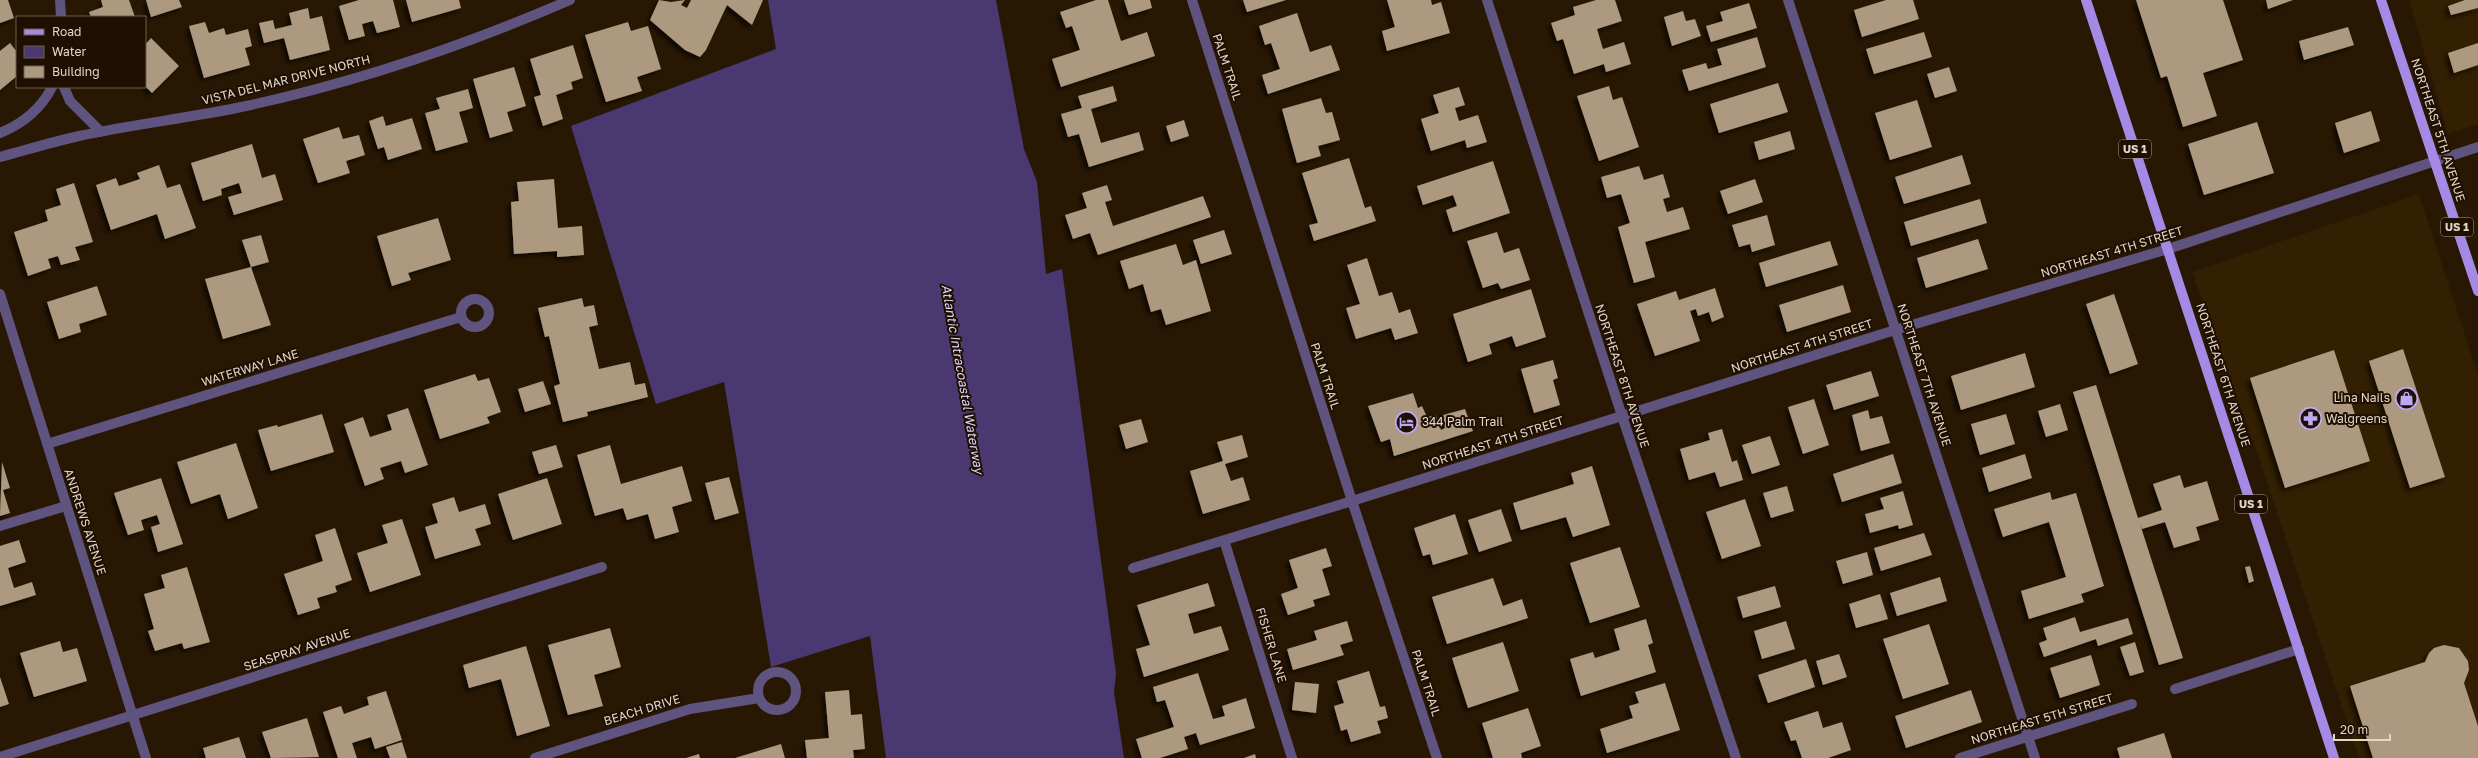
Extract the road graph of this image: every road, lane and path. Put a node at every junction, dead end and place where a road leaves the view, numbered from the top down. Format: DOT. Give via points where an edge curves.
graph roads {
  1 [pos="60,0"];
  2 [pos="570,0"];
  3 [pos="1192,0"];
  4 [pos="1488,0"];
  5 [pos="1788,0"];
  6 [pos="2086,0"];
  7 [pos="2381,0"];
  8 [pos="61,16"];
  9 [pos="51,88"];
  10 [pos="64,88"];
  11 [pos="101,132"];
  12 [pos="0,133"];
  13 [pos="2478,147"];
  14 [pos="0,157"];
  15 [pos="2434,162"];
  16 [pos="2168,249"];
  17 [pos="2478,292"];
  18 [pos="1,301"];
  19 [pos="462,317"];
  20 [pos="1896,330"];
  21 [pos="1622,416"];
  22 [pos="47,444"];
  23 [pos="1352,501"];
  24 [pos="66,506"];
  25 [pos="0,526"];
  26 [pos="1224,540"];
  27 [pos="602,568"];
  28 [pos="1133,568"];
  29 [pos="2298,650"];
  30 [pos="2175,689"];
  31 [pos="759,698"];
  32 [pos="2132,704"];
  33 [pos="133,715"];
  34 [pos="2028,736"];
  35 [pos="0,758"];
  36 [pos="146,758"];
  37 [pos="535,758"];
  38 [pos="1292,758"];
  39 [pos="1437,758"];
  40 [pos="1736,758"];
  41 [pos="1960,758"];
  42 [pos="2035,758"];
  43 [pos="2334,758"];
  1 -- 8 [label="street"];
  2 -- 11 [label="street, VISTA DEL MAR DRIVE NORTH" via="520,22 418,59 332,85 246,106"];
  3 -- 23 [label="street, PALM TRAIL"];
  4 -- 21 [label="street, NORTHEAST 8TH AVENUE"];
  5 -- 20 [label="street, NORTHEAST 7TH AVENUE"];
  6 -- 16 [label="main road, NORTHEAST 6TH AVENUE / US 1"];
  7 -- 15 [label="main road, NORTHEAST 5TH AVENUE / US 1"];
  9 -- 12 [label="street" via="36,111 13,128"];
  10 -- 11 [label="street" via="70,101"];
  11 -- 14 [label="street, VISTA DEL MAR DRIVE NORTH"];
  13 -- 15 [label="street, NORTHEAST 4TH STREET"];
  15 -- 16 [label="street, NORTHEAST 4TH STREET"];
  15 -- 17 [label="main road, NORTHEAST 5TH AVENUE / US 1"];
  16 -- 20 [label="street, NORTHEAST 4TH STREET"];
  16 -- 29 [label="main road, NORTHEAST 6TH AVENUE / US 1"];
  18 -- 22 [label="street, ANDREWS AVENUE"];
  19 -- 22 [label="street, WATERWAY LANE"];
  20 -- 21 [label="street, NORTHEAST 4TH STREET"];
  20 -- 34 [label="street, NORTHEAST 7TH AVENUE"];
  21 -- 23 [label="street, NORTHEAST 4TH STREET"];
  21 -- 40 [label="street, NORTHEAST 8TH AVENUE"];
  22 -- 24 [label="street, ANDREWS AVENUE"];
  23 -- 26 [label="street, NORTHEAST 4TH STREET"];
  23 -- 39 [label="street, PALM TRAIL"];
  24 -- 25 [label="street"];
  24 -- 33 [label="street, ANDREWS AVENUE"];
  26 -- 28 [label="street, NORTHEAST 4TH STREET"];
  26 -- 38 [label="street, FISHER LANE"];
  27 -- 33 [label="street, SEASPRAY AVENUE"];
  29 -- 30 [label="street"];
  29 -- 43 [label="main road, NORTHEAST 6TH AVENUE / US 1"];
  31 -- 37 [label="street, BEACH DRIVE" via="690,709"];
  32 -- 34 [label="street, NORTHEAST 5TH STREET"];
  33 -- 35 [label="street, SEASPRAY AVENUE"];
  33 -- 36 [label="street, ANDREWS AVENUE"];
  34 -- 41 [label="street, NORTHEAST 5TH STREET"];
  34 -- 42 [label="street, NORTHEAST 7TH AVENUE"];
}
